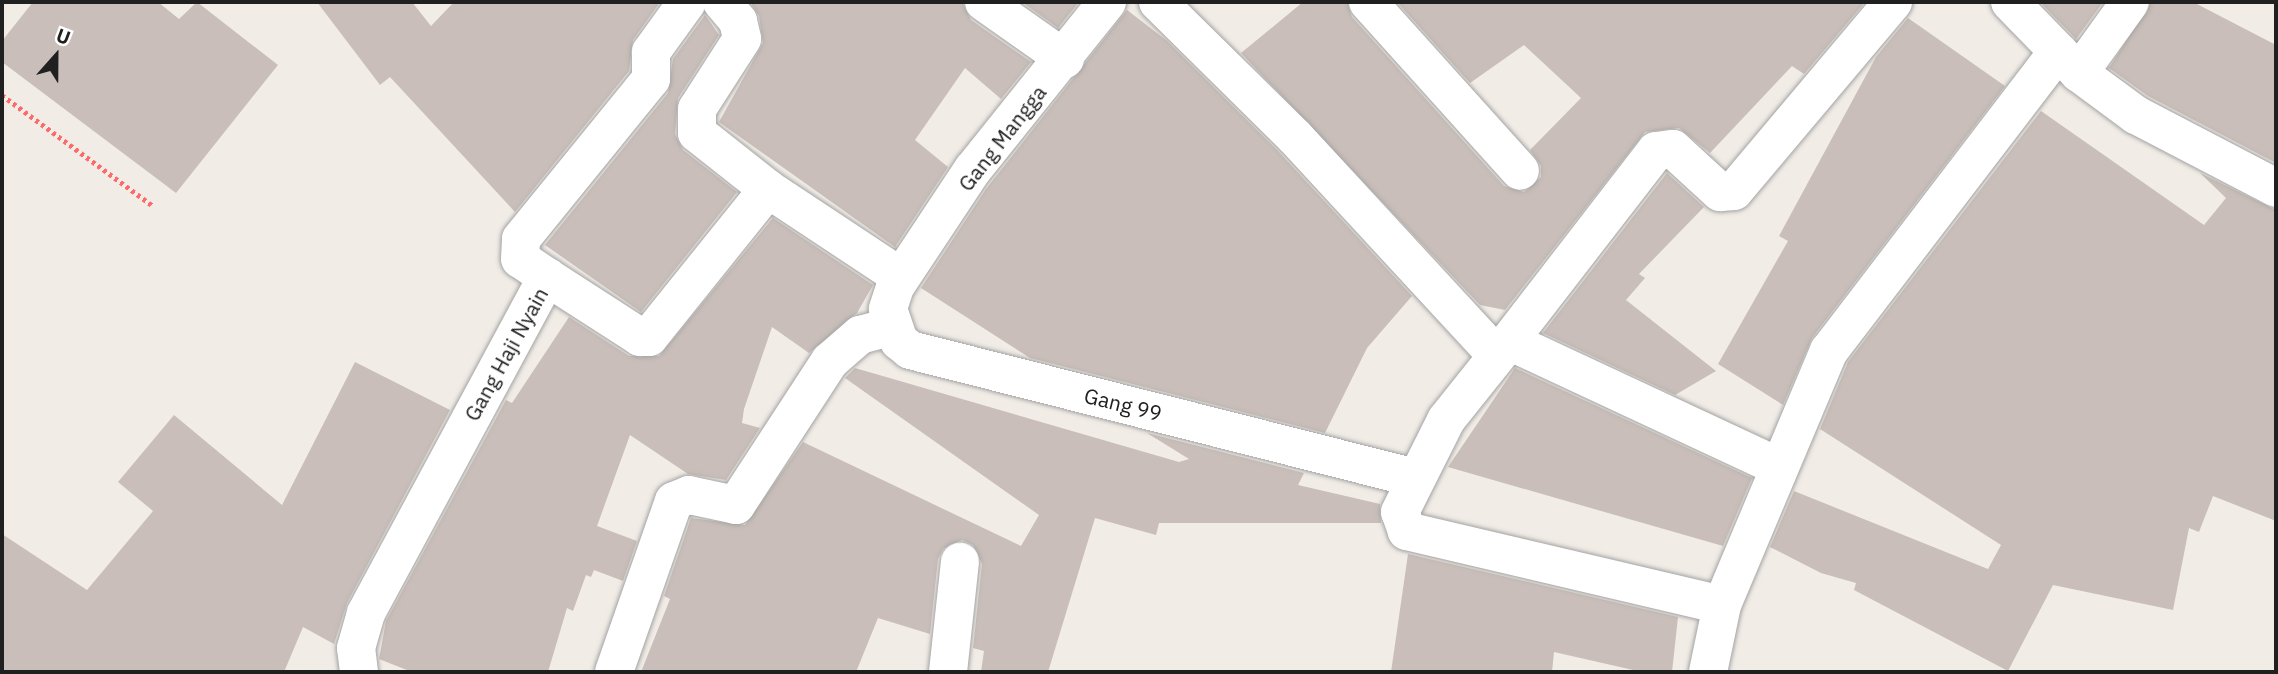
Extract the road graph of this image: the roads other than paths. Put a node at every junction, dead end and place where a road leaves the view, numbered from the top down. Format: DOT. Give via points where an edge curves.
graph roads {
  1 [pos="687,2"];
  2 [pos="722,2"];
  3 [pos="984,2"];
  4 [pos="1107,2"];
  5 [pos="1158,2"];
  6 [pos="1368,2"];
  7 [pos="1893,2"];
  8 [pos="2010,2"];
  9 [pos="2130,2"];
  10 [pos="1065,59"];
  11 [pos="2069,62"];
  12 [pos="651,79"];
  13 [pos="695,116"];
  14 [pos="1520,171"];
  15 [pos="2276,188"];
  16 [pos="768,189"];
  17 [pos="547,277"];
  18 [pos="901,277"];
  19 [pos="893,326"];
  20 [pos="1503,348"];
  21 [pos="1779,467"];
  22 [pos="1415,478"];
  23 [pos="960,562"];
  24 [pos="1722,606"];
  25 [pos="359,672"];
  26 [pos="614,672"];
  27 [pos="948,672"];
  28 [pos="1708,672"];
  1 -- 12 [label="street" via="651,52"];
  2 -- 13 [label="street" via="738,21 742,39"];
  3 -- 10 [label="street"];
  4 -- 10 [label="street, Gang Mangga"];
  5 -- 20 [label="street"];
  6 -- 14 [label="street"];
  7 -- 20 [label="street" via="1734,191 1720,192 1673,149 1656,151"];
  8 -- 11 [label="street"];
  9 -- 11 [label="street"];
  10 -- 18 [label="street, Gang Mangga" via="973,169"];
  11 -- 15 [label="street" via="2136,115"];
  11 -- 21 [label="street" via="1829,351"];
  12 -- 13 [label="street"];
  12 -- 17 [label="street" via="521,239 520,259"];
  13 -- 16 [label="street" via="704,142"];
  16 -- 17 [label="street, Gang Haji Nyain" via="649,337 640,337"];
  16 -- 18 [label="street"];
  17 -- 25 [label="street, Gang Haji Nyain" via="366,613 356,648"];
  18 -- 19 [label="street" via="888,309"];
  19 -- 22 [label="street, Gang 99" via="910,349"];
  19 -- 26 [label="street" via="860,335 830,361 736,505 689,495 674,501"];
  20 -- 21 [label="street"];
  20 -- 22 [label="street" via="1446,420"];
  21 -- 24 [label="street"];
  22 -- 24 [label="street" via="1400,512 1407,531"];
  23 -- 27 [label="street"];
  24 -- 28 [label="street"];
}
